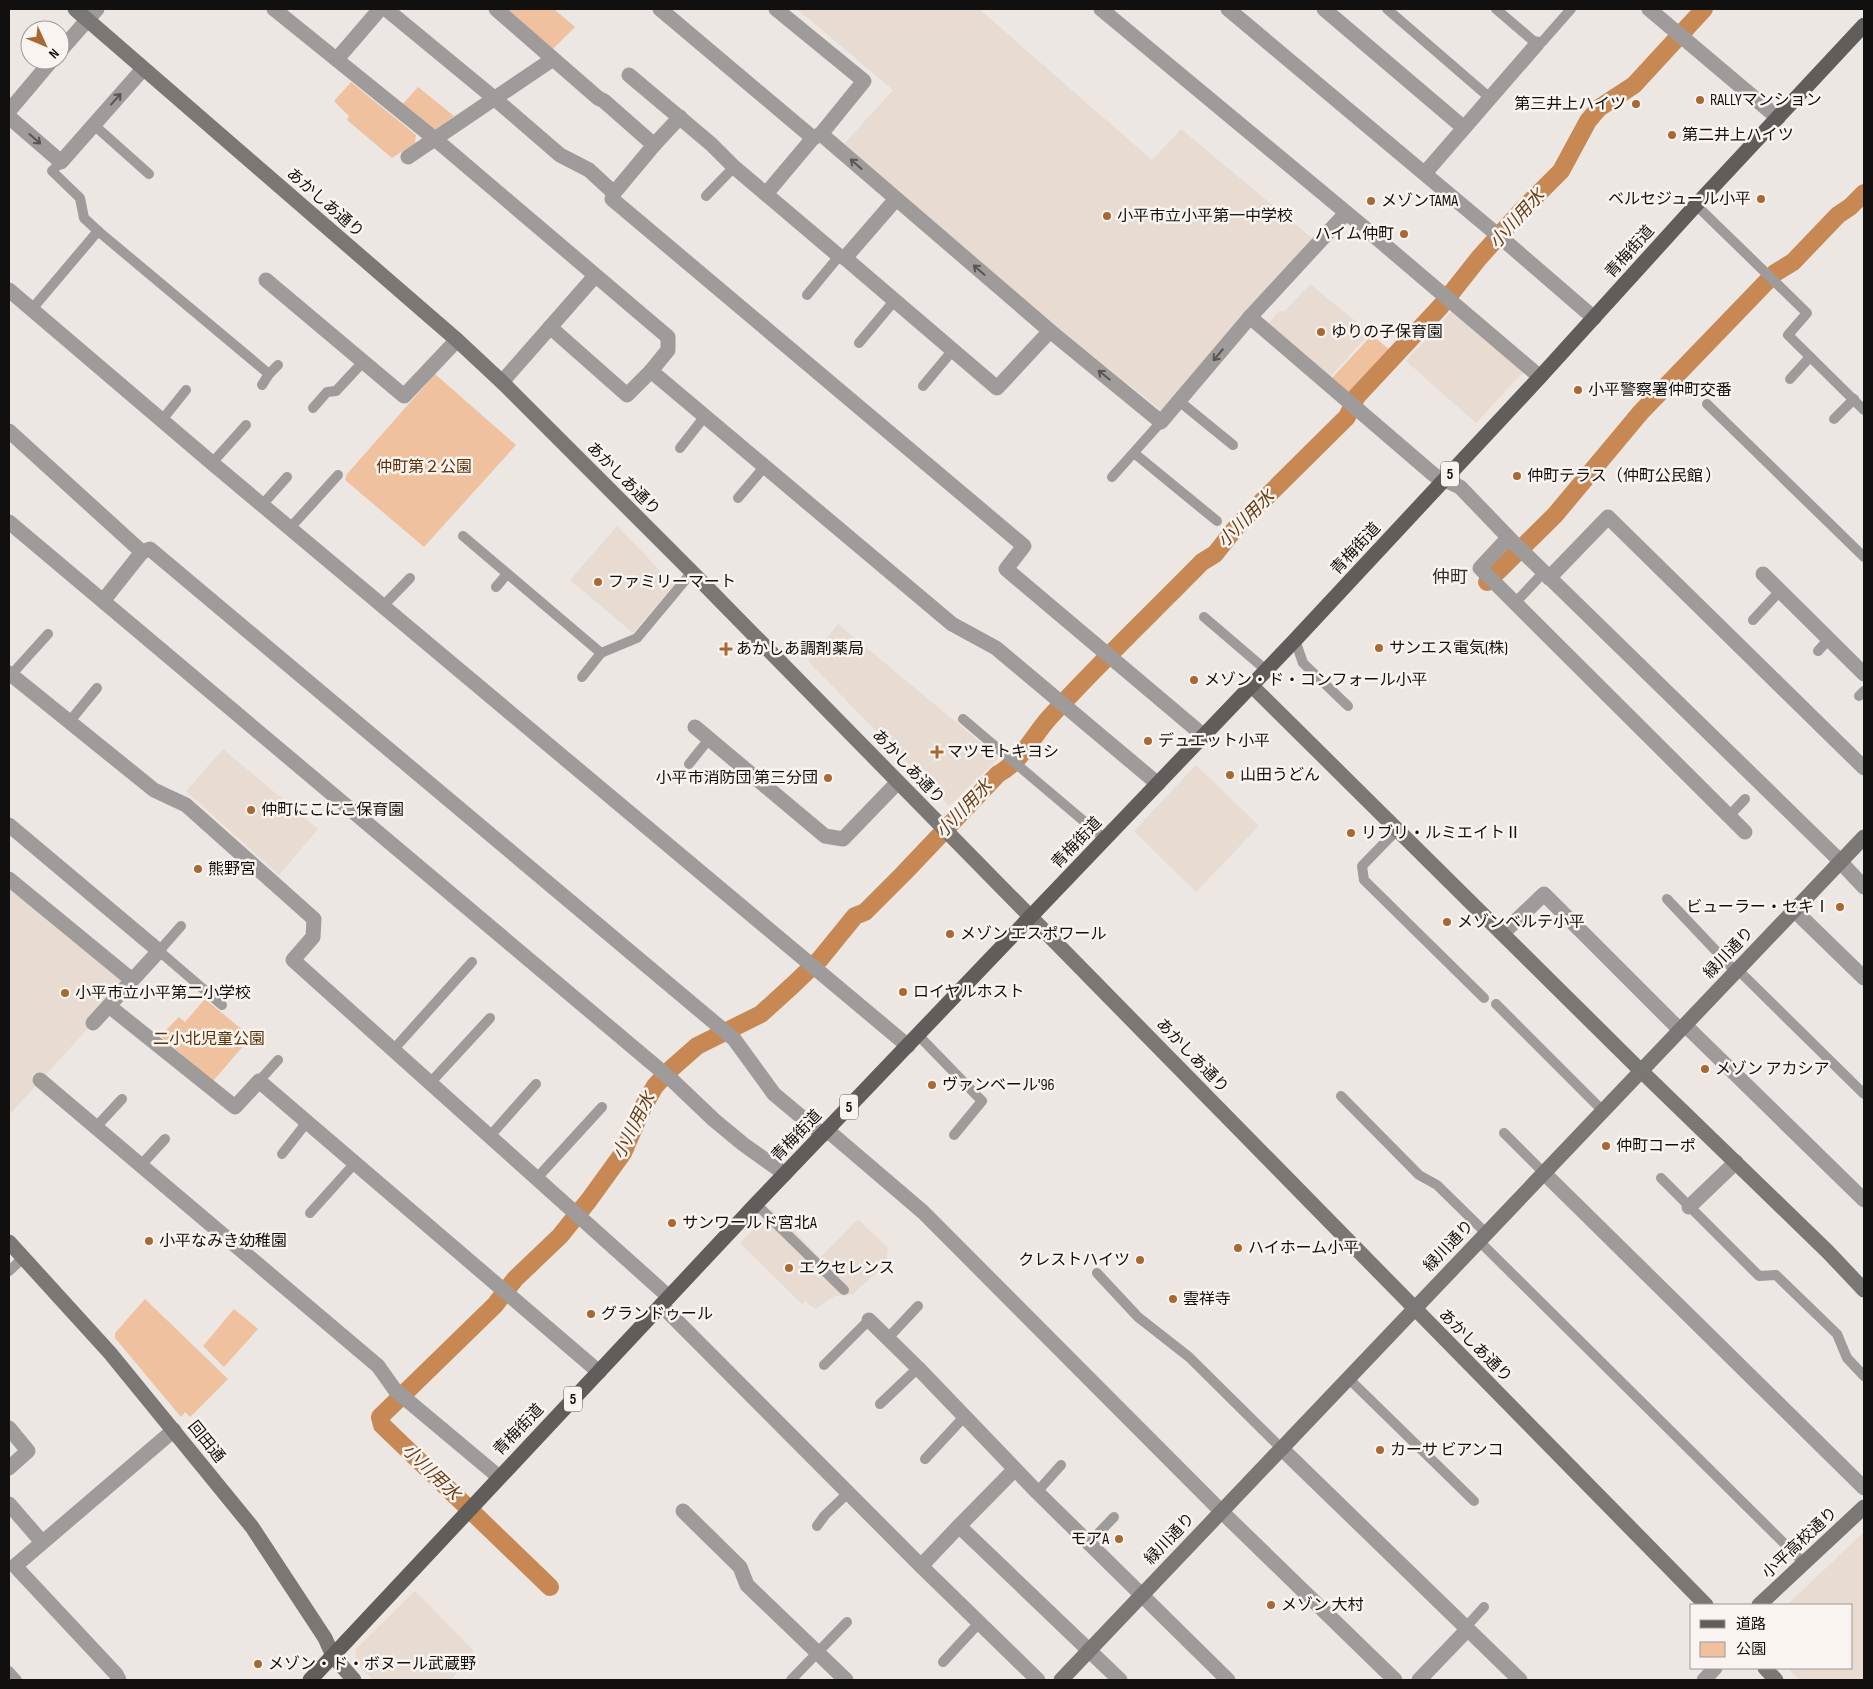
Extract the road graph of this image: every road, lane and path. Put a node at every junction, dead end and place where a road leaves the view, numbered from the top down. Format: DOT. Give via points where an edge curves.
graph roads {
  1 [pos="75,9"];
  2 [pos="274,9"];
  3 [pos="380,9"];
  4 [pos="386,9"];
  5 [pos="496,9"];
  6 [pos="660,9"];
  7 [pos="776,9"];
  8 [pos="1101,9"];
  9 [pos="1228,9"];
  10 [pos="1324,9"];
  11 [pos="1387,9"];
  12 [pos="1496,9"];
  13 [pos="1571,9"];
  14 [pos="1650,9"];
  15 [pos="92,14"];
  16 [pos="1864,24"];
  17 [pos="70,39"];
  18 [pos="1537,44"];
  19 [pos="337,59"];
  20 [pos="553,59"];
  21 [pos="143,68"];
  22 [pos="44,70"];
  23 [pos="629,75"];
  24 [pos="494,98"];
  25 [pos="1490,98"];
  26 [pos="9,111"];
  27 [pos="9,116"];
  28 [pos="680,117"];
  29 [pos="1778,118"];
  30 [pos="94,125"];
  31 [pos="1464,128"];
  32 [pos="817,136"];
  33 [pos="435,140"];
  34 [pos="654,145"];
  35 [pos="408,157"];
  36 [pos="61,162"];
  37 [pos="734,167"];
  38 [pos="149,174"];
  39 [pos="1425,174"];
  40 [pos="614,193"];
  41 [pos="766,194"];
  42 [pos="706,196"];
  43 [pos="896,199"];
  44 [pos="1696,206"];
  45 [pos="1346,213"];
  46 [pos="98,231"];
  47 [pos="842,257"];
  48 [pos="595,276"];
  49 [pos="266,280"];
  50 [pos="9,290"];
  51 [pos="807,295"];
  52 [pos="895,300"];
  53 [pos="32,310"];
  54 [pos="1250,317"];
  55 [pos="1594,318"];
  56 [pos="550,327"];
  57 [pos="1050,331"];
  58 [pos="457,340"];
  59 [pos="859,343"];
  60 [pos="953,350"];
  61 [pos="1810,357"];
  62 [pos="363,362"];
  63 [pos="278,365"];
  64 [pos="651,371"];
  65 [pos="269,374"];
  66 [pos="1540,377"];
  67 [pos="1790,379"];
  68 [pos="502,382"];
  69 [pos="262,385"];
  70 [pos="923,386"];
  71 [pos="186,390"];
  72 [pos="1854,399"];
  73 [pos="1179,401"];
  74 [pos="1707,404"];
  75 [pos="312,408"];
  76 [pos="1864,410"];
  77 [pos="705,416"];
  78 [pos="1834,419"];
  79 [pos="162,420"];
  80 [pos="1161,422"];
  81 [pos="246,425"];
  82 [pos="9,432"];
  83 [pos="1233,445"];
  84 [pos="680,448"];
  85 [pos="1134,453"];
  86 [pos="212,463"];
  87 [pos="765,466"];
  88 [pos="338,474"];
  89 [pos="287,477"];
  90 [pos="1112,477"];
  91 [pos="1445,479"];
  92 [pos="738,498"];
  93 [pos="262,505"];
  94 [pos="1216,521"];
  95 [pos="9,522"];
  96 [pos="290,528"];
  97 [pos="463,536"];
  98 [pos="1510,540"];
  99 [pos="142,552"];
  100 [pos="1864,557"];
  101 [pos="692,572"];
  102 [pos="507,574"];
  103 [pos="1763,574"];
  104 [pos="1546,575"];
  105 [pos="410,578"];
  106 [pos="496,587"];
  107 [pos="1780,592"];
  108 [pos="103,601"];
  109 [pos="1514,604"];
  110 [pos="383,606"];
  111 [pos="1204,617"];
  112 [pos="1753,620"];
  113 [pos="48,634"];
  114 [pos="1829,639"];
  115 [pos="1295,640"];
  116 [pos="1818,651"];
  117 [pos="601,653"];
  118 [pos="1266,670"];
  119 [pos="10,674"];
  120 [pos="1864,674"];
  121 [pos="582,677"];
  122 [pos="1251,685"];
  123 [pos="97,688"];
  124 [pos="1348,706"];
  125 [pos="963,719"];
  126 [pos="70,721"];
  127 [pos="695,727"];
  128 [pos="1204,736"];
  129 [pos="709,739"];
  130 [pos="689,764"];
  131 [pos="1864,768"];
  132 [pos="898,782"];
  133 [pos="1158,784"];
  134 [pos="1745,799"];
  135 [pos="1729,816"];
  136 [pos="9,825"];
  137 [pos="1397,830"];
  138 [pos="1745,832"];
  139 [pos="1864,837"];
  140 [pos="1105,839"];
  141 [pos="1840,863"];
  142 [pos="9,879"];
  143 [pos="1864,887"];
  144 [pos="1667,899"];
  145 [pos="1794,910"];
  146 [pos="1030,916"];
  147 [pos="182,926"];
  148 [pos="1503,933"];
  149 [pos="159,951"];
  150 [pos="472,962"];
  151 [pos="1737,971"];
  152 [pos="1864,978"];
  153 [pos="132,980"];
  154 [pos="1484,998"];
  155 [pos="1496,1004"];
  156 [pos="222,1005"];
  157 [pos="109,1006"];
  158 [pos="490,1018"];
  159 [pos="93,1024"];
  160 [pos="1682,1027"];
  161 [pos="913,1040"];
  162 [pos="394,1050"];
  163 [pos="278,1060"];
  164 [pos="1641,1071"];
  165 [pos="40,1080"];
  166 [pos="259,1081"];
  167 [pos="430,1082"];
  168 [pos="536,1084"];
  169 [pos="1864,1094"];
  170 [pos="1341,1096"];
  171 [pos="122,1099"];
  172 [pos="602,1107"];
  173 [pos="1603,1111"];
  174 [pos="307,1122"];
  175 [pos="96,1127"];
  176 [pos="825,1132"];
  177 [pos="1504,1134"];
  178 [pos="954,1135"];
  179 [pos="490,1136"];
  180 [pos="165,1139"];
  181 [pos="282,1154"];
  182 [pos="1736,1162"];
  183 [pos="355,1163"];
  184 [pos="140,1165"];
  185 [pos="1544,1173"];
  186 [pos="785,1174"];
  187 [pos="537,1178"];
  188 [pos="1660,1178"];
  189 [pos="1864,1200"];
  190 [pos="756,1204"];
  191 [pos="1689,1207"];
  192 [pos="310,1213"];
  193 [pos="1482,1237"];
  194 [pos="9,1242"];
  195 [pos="23,1258"];
  196 [pos="9,1271"];
  197 [pos="1096,1273"];
  198 [pos="844,1290"];
  199 [pos="1864,1290"];
  200 [pos="665,1301"];
  201 [pos="918,1306"];
  202 [pos="1414,1308"];
  203 [pos="869,1320"];
  204 [pos="888,1338"];
  205 [pos="824,1365"];
  206 [pos="918,1368"];
  207 [pos="600,1372"];
  208 [pos="1864,1376"];
  209 [pos="1348,1378"];
  210 [pos="880,1404"];
  211 [pos="964,1417"];
  212 [pos="9,1428"];
  213 [pos="174,1430"];
  214 [pos="1282,1448"];
  215 [pos="925,1459"];
  216 [pos="1061,1465"];
  217 [pos="9,1468"];
  218 [pos="1015,1469"];
  219 [pos="499,1477"];
  220 [pos="1864,1488"];
  221 [pos="1037,1492"];
  222 [pos="848,1493"];
  223 [pos="1474,1501"];
  224 [pos="9,1504"];
  225 [pos="1864,1507"];
  226 [pos="683,1511"];
  227 [pos="1222,1511"];
  228 [pos="1114,1517"];
  229 [pos="817,1526"];
  230 [pos="959,1526"];
  231 [pos="42,1542"];
  232 [pos="1089,1543"];
  233 [pos="1804,1563"];
  234 [pos="921,1566"];
  235 [pos="1142,1594"];
  236 [pos="1705,1604"];
  237 [pos="1760,1604"];
  238 [pos="1484,1607"];
  239 [pos="847,1622"];
  240 [pos="979,1623"];
  241 [pos="1466,1629"];
  242 [pos="1088,1650"];
  243 [pos="818,1653"];
  244 [pos="333,1656"];
  245 [pos="943,1662"];
  246 [pos="1714,1669"];
  247 [pos="1766,1669"];
  248 [pos="9,1671"];
  249 [pos="17,1680"];
  250 [pos="120,1680"];
  251 [pos="310,1680"];
  252 [pos="354,1680"];
  253 [pos="791,1680"];
  254 [pos="846,1680"];
  255 [pos="1038,1680"];
  256 [pos="1061,1680"];
  257 [pos="1120,1680"];
  258 [pos="1228,1680"];
  259 [pos="1396,1680"];
  260 [pos="1419,1680"];
  261 [pos="1520,1680"];
  262 [pos="1704,1680"];
  263 [pos="1776,1680"];
  1 -- 15 [label="street, あかしあ通り"];
  2 -- 19 [label="street"];
  3 -- 19 [label="street"];
  4 -- 24 [label="street"];
  5 -- 20 [label="street"];
  6 -- 32 [label="street"];
  7 -- 32 [label="street" via="864,82"];
  8 -- 45 [label="street"];
  9 -- 39 [label="street"];
  10 -- 31 [label="street"];
  11 -- 25 [label="lane"];
  12 -- 18 [label="lane"];
  13 -- 18 [label="lane"];
  14 -- 29 [label="street"];
  15 -- 17 [label="street"];
  15 -- 21 [label="street, あかしあ通り"];
  16 -- 29 [label="main road, 青梅街道 / 5"];
  18 -- 25 [label="street"];
  19 -- 33 [label="street"];
  20 -- 24 [label="street"];
  20 -- 34 [label="street"];
  30 -- 21 [label="street, one-way"];
  21 -- 58 [label="street, あかしあ通り"];
  22 -- 26 [label="street"];
  23 -- 28 [label="street"];
  24 -- 33 [label="street"];
  24 -- 40 [label="street" via="560,155 589,170"];
  25 -- 31 [label="street"];
  27 -- 36 [label="street, one-way"];
  28 -- 34 [label="street"];
  28 -- 37 [label="street"];
  29 -- 44 [label="main road, 青梅街道 / 5"];
  30 -- 36 [label="street"];
  30 -- 38 [label="lane"];
  31 -- 39 [label="street"];
  32 -- 41 [label="street"];
  43 -- 32 [label="street, one-way"];
  33 -- 35 [label="street"];
  33 -- 48 [label="street"];
  34 -- 40 [label="street"];
  36 -- 46 [label="lane" via="52,171 80,198 84,218"];
  37 -- 41 [label="street"];
  37 -- 42 [label="lane"];
  39 -- 55 [label="street"];
  40 -- 128 [label="street" via="612,199 1024,546 1006,569"];
  41 -- 47 [label="street"];
  43 -- 47 [label="street"];
  57 -- 43 [label="street, one-way"];
  44 -- 55 [label="main road, 青梅街道 / 5"];
  44 -- 61 [label="lane" via="1807,313 1788,335"];
  45 -- 54 [label="street"];
  45 -- 66 [label="street"];
  46 -- 53 [label="lane"];
  46 -- 65 [label="lane"];
  47 -- 51 [label="lane"];
  47 -- 52 [label="street"];
  48 -- 56 [label="street"];
  48 -- 64 [label="street" via="668,337 668,350"];
  49 -- 62 [label="street"];
  50 -- 53 [label="street"];
  52 -- 59 [label="lane"];
  52 -- 60 [label="street"];
  53 -- 79 [label="street"];
  54 -- 73 [label="street, one-way"];
  54 -- 91 [label="street" via="1434,475"];
  55 -- 66 [label="main road, 青梅街道 / 5"];
  56 -- 64 [label="street" via="628,395"];
  56 -- 68 [label="street"];
  57 -- 60 [label="street" via="997,388"];
  80 -- 57 [label="street, one-way"];
  58 -- 62 [label="street" via="404,396"];
  58 -- 68 [label="street, あかしあ通り"];
  60 -- 70 [label="lane"];
  61 -- 67 [label="lane"];
  61 -- 72 [label="lane"];
  62 -- 75 [label="lane" via="336,391 327,392"];
  63 -- 65 [label="lane"];
  64 -- 77 [label="street"];
  65 -- 69 [label="lane"];
  66 -- 91 [label="main road, 青梅街道 / 5"];
  68 -- 101 [label="street, あかしあ通り"];
  71 -- 79 [label="lane"];
  72 -- 76 [label="lane"];
  72 -- 78 [label="lane"];
  73 -- 80 [label="street"];
  73 -- 83 [label="lane"];
  74 -- 100 [label="lane"];
  77 -- 84 [label="lane"];
  77 -- 87 [label="street"];
  79 -- 86 [label="street"];
  80 -- 85 [label="lane"];
  81 -- 86 [label="lane"];
  82 -- 99 [label="street"];
  85 -- 90 [label="lane"];
  85 -- 94 [label="lane"];
  86 -- 93 [label="street"];
  87 -- 92 [label="lane"];
  87 -- 133 [label="street" via="952,624 996,648"];
  88 -- 96 [label="lane"];
  89 -- 93 [label="lane"];
  91 -- 98 [label="street" via="1460,487"];
  91 -- 115 [label="main road, 青梅街道 / 5"];
  93 -- 96 [label="street"];
  95 -- 108 [label="street"];
  96 -- 110 [label="street"];
  97 -- 102 [label="lane"];
  98 -- 104 [label="street"];
  98 -- 109 [label="street" via="1480,568"];
  99 -- 108 [label="street"];
  99 -- 176 [label="street" via="150,549 728,1035 774,1094"];
  101 -- 117 [label="lane" via="637,638"];
  101 -- 132 [label="street, あかしあ通り"];
  102 -- 106 [label="lane"];
  102 -- 117 [label="lane"];
  103 -- 107 [label="street"];
  104 -- 109 [label="lane"];
  104 -- 131 [label="street" via="1608,517"];
  104 -- 141 [label="street"];
  105 -- 110 [label="lane"];
  107 -- 112 [label="lane"];
  107 -- 114 [label="street"];
  108 -- 186 [label="street" via="672,1080 736,1138"];
  109 -- 135 [label="street"];
  110 -- 161 [label="street" via="812,964"];
  111 -- 118 [label="lane"];
  113 -- 119 [label="lane"];
  114 -- 116 [label="lane"];
  114 -- 120 [label="street"];
  115 -- 118 [label="main road, 青梅街道 / 5"];
  115 -- 124 [label="lane" via="1303,663"];
  117 -- 121 [label="lane"];
  118 -- 122 [label="main road, 青梅街道 / 5"];
  119 -- 126 [label="street"];
  122 -- 128 [label="main road, 青梅街道 / 5"];
  122 -- 137 [label="street"];
  123 -- 126 [label="lane"];
  125 -- 140 [label="lane"];
  126 -- 162 [label="street" via="154,790 186,805 314,919 313,937 294,960"];
  127 -- 129 [label="street"];
  128 -- 133 [label="main road, 青梅街道 / 5"];
  129 -- 130 [label="lane"];
  129 -- 132 [label="street" via="824,836 843,839"];
  132 -- 146 [label="street, あかしあ通り"];
  133 -- 140 [label="main road, 青梅街道 / 5"];
  134 -- 135 [label="lane"];
  135 -- 138 [label="street"];
  136 -- 149 [label="street"];
  137 -- 148 [label="street"];
  137 -- 154 [label="lane" via="1362,866 1364,880"];
  139 -- 141 [label="street, 緑川通り"];
  140 -- 146 [label="main road, 青梅街道 / 5"];
  141 -- 143 [label="street"];
  141 -- 145 [label="street, 緑川通り"];
  142 -- 153 [label="street"];
  144 -- 151 [label="lane"];
  145 -- 151 [label="street, 緑川通り"];
  145 -- 152 [label="street"];
  146 -- 161 [label="main road, 青梅街道 / 5"];
  146 -- 202 [label="street, あかしあ通り"];
  147 -- 149 [label="lane"];
  148 -- 160 [label="street" via="1544,894"];
  148 -- 164 [label="street"];
  149 -- 153 [label="street"];
  149 -- 156 [label="lane"];
  150 -- 162 [label="lane"];
  151 -- 160 [label="street, 緑川通り"];
  151 -- 169 [label="lane"];
  153 -- 157 [label="street"];
  155 -- 173 [label="lane"];
  157 -- 159 [label="street"];
  157 -- 166 [label="street" via="235,1107"];
  158 -- 167 [label="lane"];
  160 -- 164 [label="street, 緑川通り"];
  160 -- 189 [label="street"];
  161 -- 176 [label="main road, 青梅街道 / 5"];
  161 -- 178 [label="lane" via="982,1101"];
  162 -- 167 [label="street"];
  163 -- 166 [label="lane"];
  164 -- 173 [label="street, 緑川通り"];
  164 -- 182 [label="street"];
  165 -- 175 [label="street"];
  166 -- 174 [label="street"];
  167 -- 179 [label="street"];
  168 -- 179 [label="lane"];
  170 -- 193 [label="lane" via="1419,1175 1437,1184"];
  171 -- 175 [label="lane"];
  172 -- 187 [label="lane"];
  173 -- 185 [label="street, 緑川通り"];
  174 -- 181 [label="lane"];
  174 -- 183 [label="street"];
  175 -- 184 [label="street"];
  176 -- 186 [label="main road, 青梅街道 / 5"];
  176 -- 227 [label="street" via="923,1212"];
  177 -- 185 [label="lane"];
  179 -- 187 [label="street"];
  180 -- 184 [label="lane"];
  182 -- 191 [label="street"];
  182 -- 199 [label="street"];
  183 -- 192 [label="lane"];
  183 -- 207 [label="street"];
  184 -- 219 [label="street" via="378,1366 395,1390"];
  185 -- 193 [label="street, 緑川通り"];
  185 -- 220 [label="street"];
  186 -- 190 [label="main road, 青梅街道 / 5"];
  187 -- 200 [label="street" via="585,1220"];
  188 -- 191 [label="lane"];
  190 -- 198 [label="lane"];
  190 -- 200 [label="main road, 青梅街道 / 5"];
  191 -- 208 [label="lane" via="1759,1276 1776,1275 1837,1334 1847,1358"];
  193 -- 202 [label="street, 緑川通り"];
  193 -- 233 [label="lane"];
  194 -- 195 [label="street, 回田通"];
  195 -- 196 [label="lane"];
  195 -- 213 [label="street, 回田通" via="110,1353"];
  197 -- 214 [label="lane" via="1138,1317 1188,1357"];
  200 -- 207 [label="main road, 青梅街道 / 5"];
  200 -- 222 [label="street"];
  201 -- 204 [label="lane"];
  202 -- 209 [label="street, 緑川通り"];
  202 -- 236 [label="street, あかしあ通り"];
  203 -- 204 [label="street"];
  203 -- 205 [label="lane"];
  204 -- 206 [label="street"];
  206 -- 210 [label="lane"];
  206 -- 211 [label="street"];
  207 -- 219 [label="main road, 青梅街道 / 5"];
  209 -- 214 [label="street, 緑川通り"];
  209 -- 223 [label="lane"];
  211 -- 215 [label="lane"];
  211 -- 218 [label="street"];
  212 -- 217 [label="street" via="28,1451"];
  213 -- 231 [label="street"];
  213 -- 244 [label="street, 回田通" via="252,1527 325,1638"];
  214 -- 227 [label="street, 緑川通り"];
  214 -- 241 [label="street"];
  216 -- 221 [label="lane"];
  218 -- 221 [label="street"];
  218 -- 230 [label="street"];
  219 -- 244 [label="main road, 青梅街道 / 5"];
  221 -- 232 [label="street"];
  222 -- 229 [label="lane"];
  222 -- 234 [label="street"];
  224 -- 231 [label="street"];
  225 -- 233 [label="street, 小平高校通り"];
  226 -- 243 [label="street" via="740,1567 746,1584"];
  227 -- 235 [label="street, 緑川通り"];
  227 -- 259 [label="street"];
  228 -- 232 [label="lane"];
  230 -- 234 [label="street"];
  230 -- 242 [label="street"];
  231 -- 250 [label="street" via="15,1566"];
  232 -- 235 [label="street"];
  233 -- 237 [label="street, 小平高校通り"];
  234 -- 240 [label="street"];
  235 -- 242 [label="street, 緑川通り"];
  235 -- 258 [label="street"];
  238 -- 241 [label="lane"];
  239 -- 243 [label="lane"];
  240 -- 245 [label="lane"];
  240 -- 255 [label="street"];
  241 -- 260 [label="street"];
  241 -- 261 [label="street"];
  242 -- 256 [label="street, 緑川通り"];
  242 -- 257 [label="street"];
  243 -- 253 [label="lane"];
  243 -- 254 [label="street"];
  244 -- 251 [label="main road, 青梅街道 / 5"];
  244 -- 252 [label="street, 回田通"];
  246 -- 262 [label="street"];
  247 -- 263 [label="street"];
  248 -- 249 [label="lane"];
}
